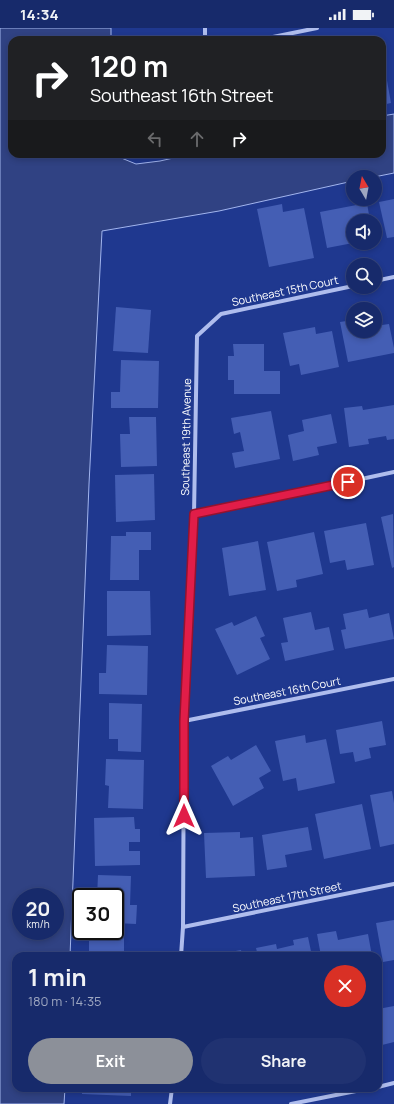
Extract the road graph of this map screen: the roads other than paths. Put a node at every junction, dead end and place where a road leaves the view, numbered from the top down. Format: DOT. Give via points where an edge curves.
graph roads {
  1 [pos="317,28"];
  2 [pos="278,36"];
  3 [pos="394,277"];
  4 [pos="382,280"];
  5 [pos="346,287"];
  6 [pos="222,314"];
  7 [pos="394,472"];
  8 [pos="194,514"];
  9 [pos="394,679"];
  10 [pos="184,721"];
  11 [pos="394,884"];
  12 [pos="183,927"];
  13 [pos="181,952"];
  14 [pos="394,1083"];
  15 [pos="382,1086"];
  16 [pos="172,1092"];
  17 [pos="351,1092"];
  18 [pos="170,1104"];
  19 [pos="291,1104"];
  1 -- 2 [label="street"];
  3 -- 4 [label="street"];
  5 -- 6 [label="street, Southeast 15th Court"];
  6 -- 8 [label="street, Southeast 19th Avenue" via="197,336"];
  7 -- 8 [label="street"];
  8 -- 10 [label="street, Southeast 19th Avenue"];
  9 -- 10 [label="street, Southeast 16th Court"];
  10 -- 12 [label="street, Southeast 19th Avenue"];
  11 -- 12 [label="street, Southeast 17th Street"];
  12 -- 13 [label="street, Southeast 19th Avenue"];
  14 -- 15 [label="street"];
  16 -- 18 [label="street"];
  17 -- 19 [label="street"];
}
